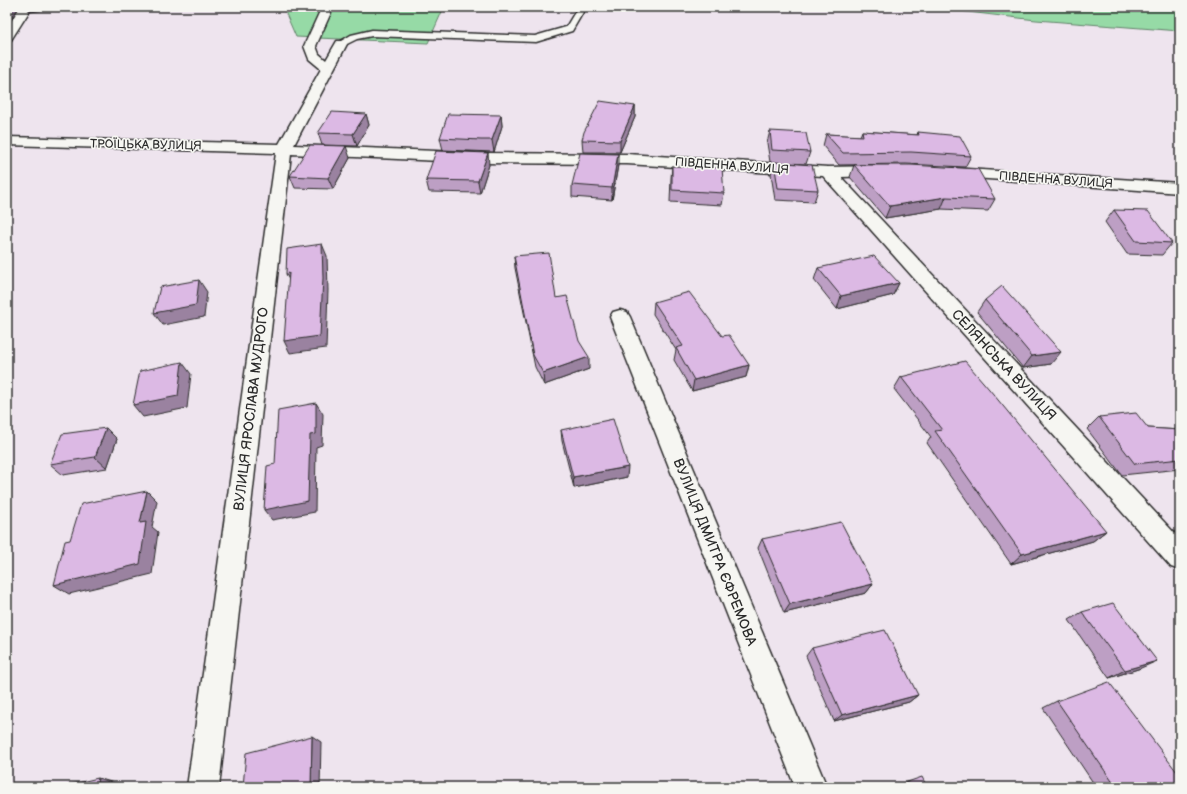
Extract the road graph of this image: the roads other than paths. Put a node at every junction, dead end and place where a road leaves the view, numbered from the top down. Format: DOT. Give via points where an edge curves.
graph roads {
  1 [pos="26,7"];
  2 [pos="314,7"];
  3 [pos="582,7"];
  4 [pos="7,37"];
  5 [pos="341,44"];
  6 [pos="327,68"];
  7 [pos="7,141"];
  8 [pos="284,149"];
  9 [pos="898,170"];
  10 [pos="828,172"];
  11 [pos="937,172"];
  12 [pos="1180,188"];
  13 [pos="620,317"];
  14 [pos="1177,551"];
  15 [pos="203,787"];
  16 [pos="811,787"];
  1 -- 4 [label="street"];
  2 -- 6 [label="street" via="327,8 310,46 313,56"];
  3 -- 5 [label="lane" via="569,29 536,39 372,33 354,36"];
  5 -- 6 [label="street, ВУЛИЦЯ ЯРОСЛАВА МУДРОГО"];
  6 -- 8 [label="street, ВУЛИЦЯ ЯРОСЛАВА МУДРОГО"];
  7 -- 8 [label="street, ТРОЇЦЬКА ВУЛИЦЯ"];
  8 -- 10 [label="street, ПІВДЕННА ВУЛИЦЯ" via="483,158 627,158"];
  8 -- 15 [label="street, ВУЛИЦЯ ЯРОСЛАВА МУДРОГО"];
  9 -- 10 [label="street, ПІВДЕННА ВУЛИЦЯ"];
  10 -- 14 [label="street, СЕЛЯНСЬКА ВУЛИЦЯ"];
  11 -- 12 [label="street, ПІВДЕННА ВУЛИЦЯ"];
  13 -- 16 [label="street, ВУЛИЦЯ ДМИТРА ЄФРЕМОВА"];
}
